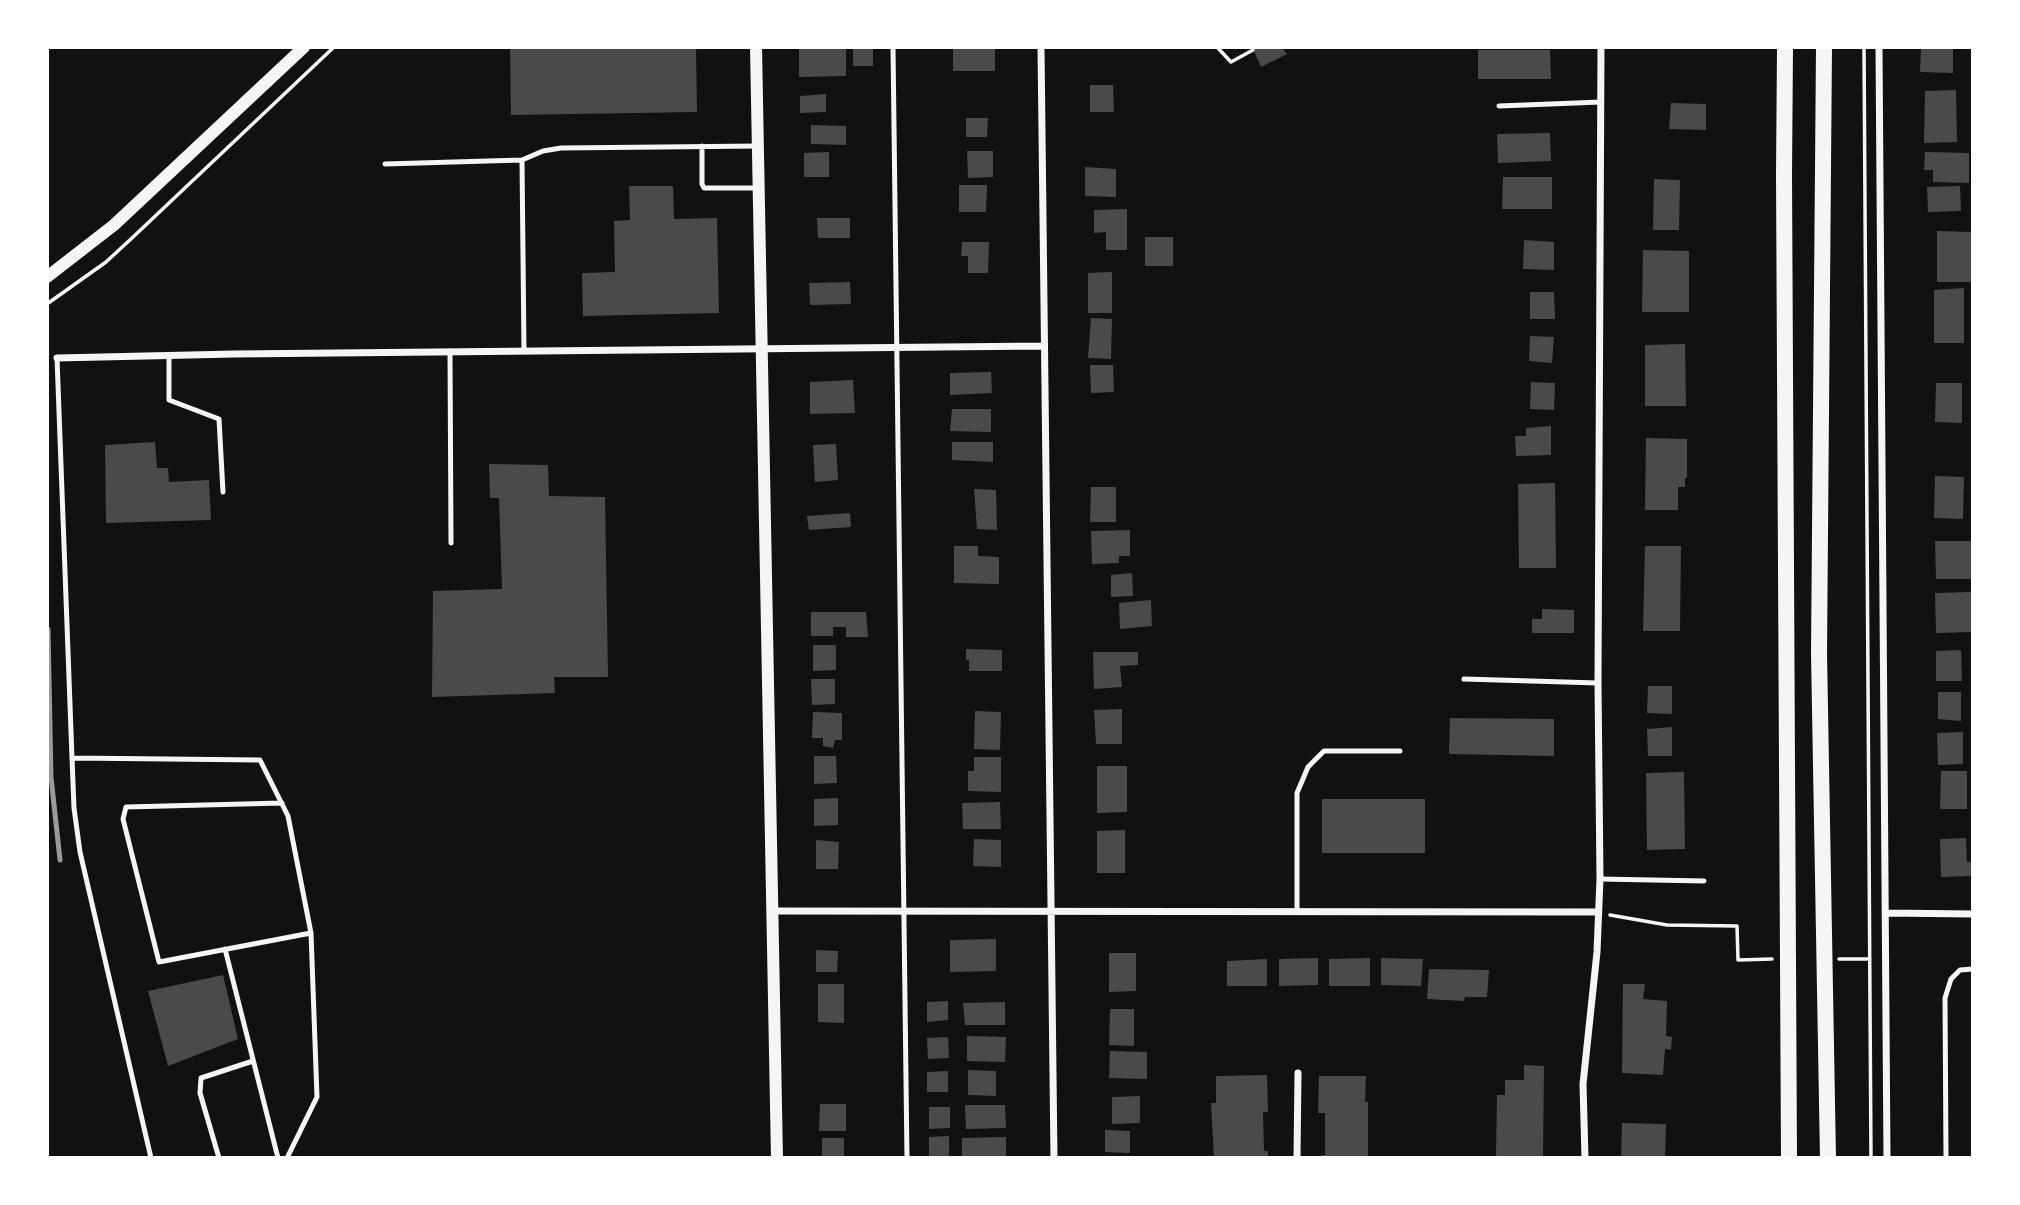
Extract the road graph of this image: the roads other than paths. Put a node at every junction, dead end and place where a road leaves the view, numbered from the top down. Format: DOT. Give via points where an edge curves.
graph roads {
  1 [pos="304,47"];
  2 [pos="756,47"];
  3 [pos="893,47"];
  4 [pos="1041,47"];
  5 [pos="1601,47"];
  6 [pos="1785,47"];
  7 [pos="1824,47"];
  8 [pos="1879,47"];
  9 [pos="1601,103"];
  10 [pos="1499,106"];
  11 [pos="702,146"];
  12 [pos="759,146"];
  13 [pos="522,160"];
  14 [pos="385,164"];
  15 [pos="759,188"];
  16 [pos="47,277"];
  17 [pos="1044,346"];
  18 [pos="897,347"];
  19 [pos="762,348"];
  20 [pos="450,351"];
  21 [pos="524,351"];
  22 [pos="169,355"];
  23 [pos="57,358"];
  24 [pos="223,492"];
  25 [pos="451,543"];
  26 [pos="1464,679"];
  27 [pos="1598,683"];
  28 [pos="1400,751"];
  29 [pos="72,758"];
  30 [pos="282,803"];
  31 [pos="1600,879"];
  32 [pos="1704,881"];
  33 [pos="772,911"];
  34 [pos="904,911"];
  35 [pos="1049,911"];
  36 [pos="1297,911"];
  37 [pos="1597,912"];
  38 [pos="1886,913"];
  39 [pos="1973,914"];
  40 [pos="311,933"];
  41 [pos="225,949"];
  42 [pos="1973,969"];
  43 [pos="254,1061"];
  44 [pos="1298,1073"];
  45 [pos="151,1158"];
  46 [pos="219,1158"];
  47 [pos="278,1158"];
  48 [pos="287,1158"];
  49 [pos="777,1158"];
  50 [pos="907,1158"];
  51 [pos="1054,1158"];
  52 [pos="1297,1158"];
  53 [pos="1585,1158"];
  54 [pos="1789,1158"];
  55 [pos="1828,1158"];
  56 [pos="1887,1158"];
  57 [pos="1946,1158"];
  1 -- 16 [label="street" via="114,225"];
  2 -- 12 [label="street"];
  3 -- 18 [label="lane"];
  4 -- 17 [label="street"];
  5 -- 9 [label="street"];
  6 -- 54 [label="main road"];
  7 -- 55 [label="main road" via="1819,653"];
  8 -- 38 [label="street"];
  9 -- 10 [label="lane"];
  9 -- 27 [label="street"];
  11 -- 12 [label="lane"];
  11 -- 13 [label="lane" via="561,148"];
  11 -- 15 [label="lane" via="704,188"];
  12 -- 15 [label="street"];
  13 -- 14 [label="lane"];
  13 -- 21 [label="lane"];
  15 -- 19 [label="street"];
  17 -- 18 [label="street"];
  17 -- 35 [label="street"];
  18 -- 19 [label="street"];
  18 -- 34 [label="lane"];
  19 -- 21 [label="street"];
  19 -- 33 [label="street"];
  20 -- 21 [label="street"];
  20 -- 22 [label="street"];
  20 -- 25 [label="lane"];
  22 -- 23 [label="street"];
  22 -- 24 [label="lane" via="169,400 219,419"];
  23 -- 29 [label="lane"];
  26 -- 27 [label="lane"];
  27 -- 31 [label="street"];
  28 -- 36 [label="lane" via="1324,751 1308,766 1297,793"];
  29 -- 30 [label="lane" via="260,760"];
  29 -- 45 [label="lane" via="80,852"];
  30 -- 40 [label="lane"];
  30 -- 41 [label="lane" via="126,807 123,819 159,961"];
  31 -- 32 [label="lane"];
  31 -- 37 [label="street"];
  33 -- 34 [label="street"];
  33 -- 49 [label="street"];
  34 -- 35 [label="street"];
  34 -- 50 [label="lane"];
  35 -- 36 [label="street"];
  35 -- 51 [label="street"];
  36 -- 37 [label="street"];
  37 -- 53 [label="street" via="1583,1084"];
  38 -- 39 [label="street"];
  38 -- 56 [label="street"];
  40 -- 41 [label="lane"];
  40 -- 48 [label="lane" via="317,1097"];
  41 -- 43 [label="lane"];
  42 -- 57 [label="lane" via="1961,970 1951,979 1945,998"];
  43 -- 46 [label="lane" via="201,1078 200,1093"];
  43 -- 47 [label="lane"];
  44 -- 52 [label="street"];
}
